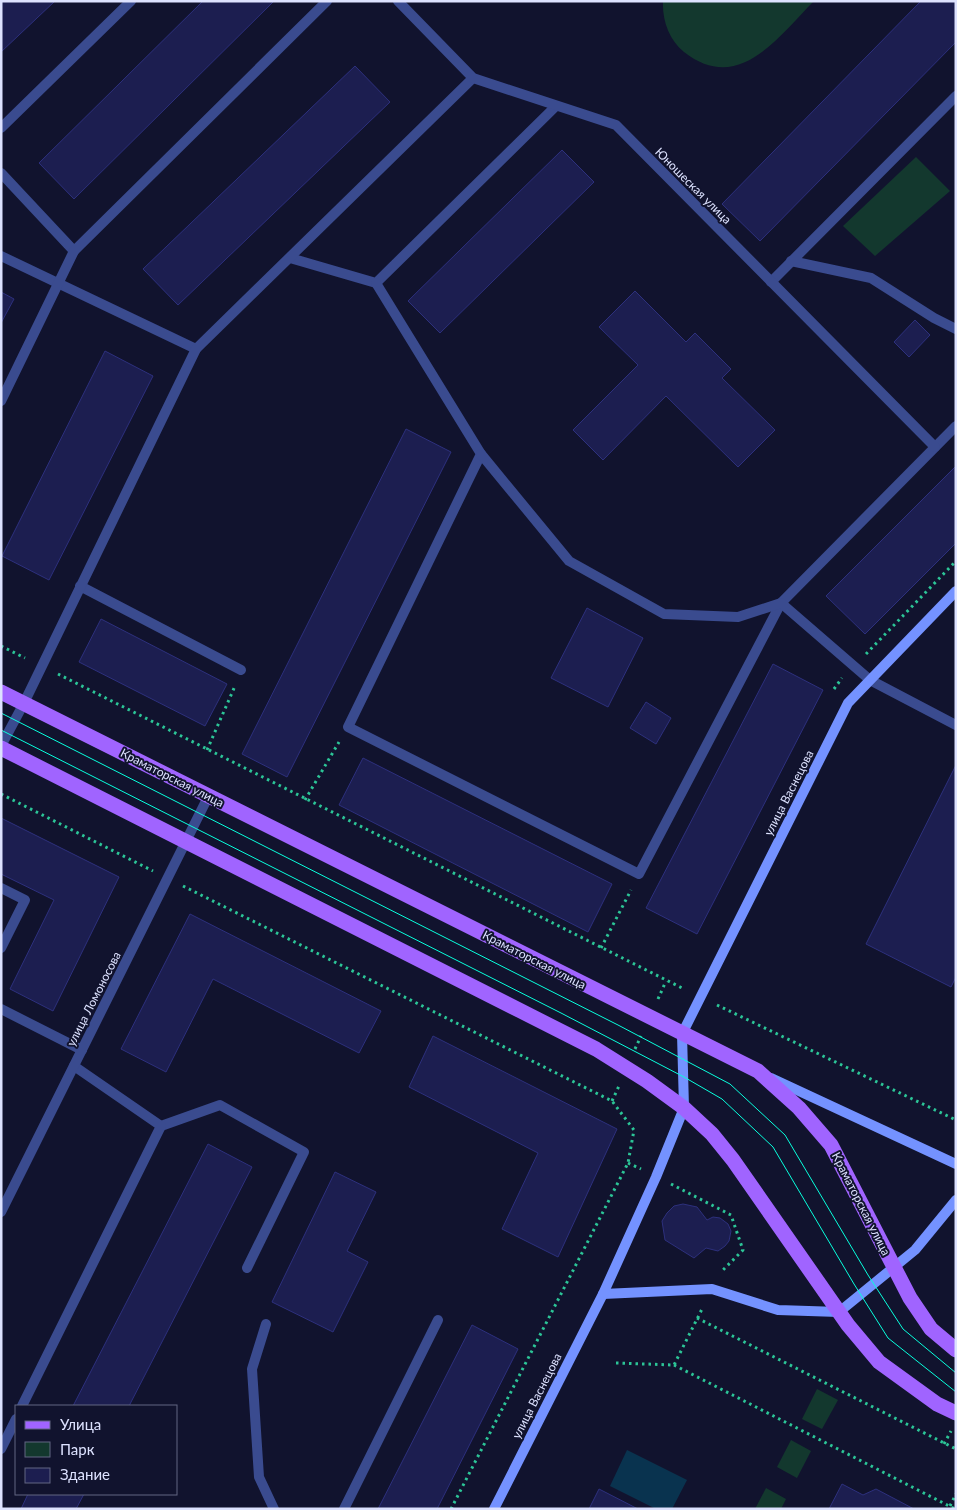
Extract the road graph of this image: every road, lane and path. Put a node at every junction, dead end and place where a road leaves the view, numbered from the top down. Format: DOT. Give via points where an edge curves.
graph roads {
  1 [pos="131,1"];
  2 [pos="327,1"];
  3 [pos="398,1"];
  4 [pos="473,78"];
  5 [pos="956,96"];
  6 [pos="556,106"];
  7 [pos="1,128"];
  8 [pos="1,173"];
  9 [pos="74,251"];
  10 [pos="1,256"];
  11 [pos="290,258"];
  12 [pos="791,262"];
  13 [pos="771,282"];
  14 [pos="376,283"];
  15 [pos="59,284"];
  16 [pos="956,329"];
  17 [pos="196,350"];
  18 [pos="1,401"];
  19 [pos="956,426"];
  20 [pos="935,447"];
  21 [pos="481,454"];
  22 [pos="80,586"];
  23 [pos="956,591"];
  24 [pos="781,603"];
  25 [pos="1,646"];
  26 [pos="42,666"];
  27 [pos="241,670"];
  28 [pos="870,680"];
  29 [pos="1,692"];
  30 [pos="24,703"];
  31 [pos="956,725"];
  32 [pos="348,727"];
  33 [pos="1,747"];
  34 [pos="207,750"];
  35 [pos="1,794"];
  36 [pos="208,797"];
  37 [pos="305,800"];
  38 [pos="186,841"];
  39 [pos="639,874"];
  40 [pos="168,878"];
  41 [pos="1,888"];
  42 [pos="1,948"];
  43 [pos="601,948"];
  44 [pos="666,981"];
  45 [pos="701,997"];
  46 [pos="1,1009"];
  47 [pos="649,1018"];
  48 [pos="682,1034"];
  49 [pos="82,1050"];
  50 [pos="74,1066"];
  51 [pos="627,1068"];
  52 [pos="758,1072"];
  53 [pos="612,1101"];
  54 [pos="684,1108"];
  55 [pos="956,1120"];
  56 [pos="161,1126"];
  57 [pos="628,1163"];
  58 [pos="956,1164"];
  59 [pos="656,1177"];
  60 [pos="956,1200"];
  61 [pos="1,1212"];
  62 [pos="247,1268"];
  63 [pos="893,1268"];
  64 [pos="712,1289"];
  65 [pos="603,1294"];
  66 [pos="839,1312"];
  67 [pos="698,1318"];
  68 [pos="438,1320"];
  69 [pos="266,1324"];
  70 [pos="956,1350"];
  71 [pos="616,1363"];
  72 [pos="674,1365"];
  73 [pos="22,1405"];
  74 [pos="956,1414"];
  75 [pos="15,1421"];
  76 [pos="1,1449"];
  77 [pos="956,1449"];
  78 [pos="956,1494"];
  79 [pos="950,1506"];
  80 [pos="274,1509"];
  81 [pos="344,1509"];
  82 [pos="451,1509"];
  83 [pos="494,1509"];
  84 [pos="955,1509"];
  1 -- 7 [label="street"];
  2 -- 9 [label="street"];
  3 -- 4 [label="street, Юношеская улица"];
  4 -- 6 [label="street, Юношеская улица"];
  4 -- 11 [label="street"];
  5 -- 12 [label="street"];
  6 -- 13 [label="street, Юношеская улица" via="616,125"];
  6 -- 14 [label="street"];
  8 -- 9 [label="street"];
  9 -- 15 [label="street"];
  10 -- 15 [label="street"];
  11 -- 14 [label="street"];
  11 -- 17 [label="street"];
  12 -- 13 [label="street"];
  12 -- 16 [label="street" via="871,278"];
  13 -- 20 [label="street, Юношеская улица"];
  14 -- 21 [label="street"];
  15 -- 17 [label="street"];
  15 -- 18 [label="street"];
  17 -- 22 [label="street"];
  19 -- 20 [label="street"];
  20 -- 24 [label="street"];
  21 -- 24 [label="street" via="570,561 664,614 738,617"];
  21 -- 32 [label="street"];
  22 -- 26 [label="street"];
  22 -- 27 [label="street"];
  23 -- 28 [label="street, улица Васнецова"];
  24 -- 28 [label="street"];
  24 -- 39 [label="street"];
  25 -- 26 [label="path"];
  26 -- 30 [label="street"];
  26 -- 34 [label="path"];
  27 -- 34 [label="path"];
  28 -- 31 [label="street"];
  28 -- 45 [label="street, улица Васнецова" via="848,703"];
  29 -- 30 [label="main road, Краматорская улица"];
  30 -- 33 [label="street"];
  30 -- 36 [label="main road, Краматорская улица"];
  32 -- 37 [label="path"];
  32 -- 39 [label="street"];
  33 -- 38 [label="main road"];
  34 -- 37 [label="path"];
  35 -- 40 [label="path"];
  36 -- 38 [label="street, улица Ломоносова"];
  36 -- 47 [label="main road, Краматорская улица"];
  37 -- 43 [label="path"];
  38 -- 40 [label="street, улица Ломоносова"];
  38 -- 51 [label="main road" via="588,1044"];
  39 -- 43 [label="path"];
  40 -- 49 [label="street, улица Ломоносова"];
  40 -- 53 [label="path"];
  41 -- 42 [label="street" via="25,900"];
  43 -- 44 [label="path"];
  44 -- 45 [label="path"];
  44 -- 47 [label="path"];
  45 -- 48 [label="street, улица Васнецова"];
  45 -- 55 [label="path"];
  46 -- 49 [label="street"];
  47 -- 48 [label="main road, Краматорская улица"];
  47 -- 51 [label="path"];
  48 -- 52 [label="main road, Краматорская улица"];
  48 -- 54 [label="street"];
  49 -- 50 [label="street, улица Ломоносова"];
  50 -- 56 [label="street"];
  50 -- 61 [label="street, улица Ломоносова"];
  51 -- 53 [label="path"];
  51 -- 54 [label="main road"];
  52 -- 58 [label="street"];
  52 -- 63 [label="main road, Краматорская улица" via="799,1108 831,1145"];
  53 -- 57 [label="path" via="634,1130"];
  54 -- 59 [label="street, улица Васнецова"];
  54 -- 66 [label="main road" via="712,1134 733,1160"];
  56 -- 62 [label="street" via="220,1105 304,1152"];
  56 -- 73 [label="street"];
  57 -- 59 [label="path"];
  57 -- 82 [label="path"];
  59 -- 64 [label="path" via="731,1215 743,1250 722,1269"];
  59 -- 65 [label="street, улица Васнецова"];
  60 -- 63 [label="street" via="915,1250"];
  63 -- 66 [label="street"];
  63 -- 70 [label="main road, Краматорская улица" via="931,1329"];
  64 -- 65 [label="street"];
  64 -- 66 [label="street" via="778,1310"];
  64 -- 67 [label="path"];
  65 -- 83 [label="street, улица Васнецова"];
  66 -- 74 [label="main road" via="879,1362"];
  67 -- 72 [label="path"];
  67 -- 77 [label="path"];
  68 -- 81 [label="street"];
  69 -- 80 [label="street" via="252,1369 259,1477"];
  71 -- 72 [label="path"];
  72 -- 79 [label="path"];
  75 -- 76 [label="street"];
  78 -- 79 [label="path"];
  79 -- 84 [label="path"];
}
